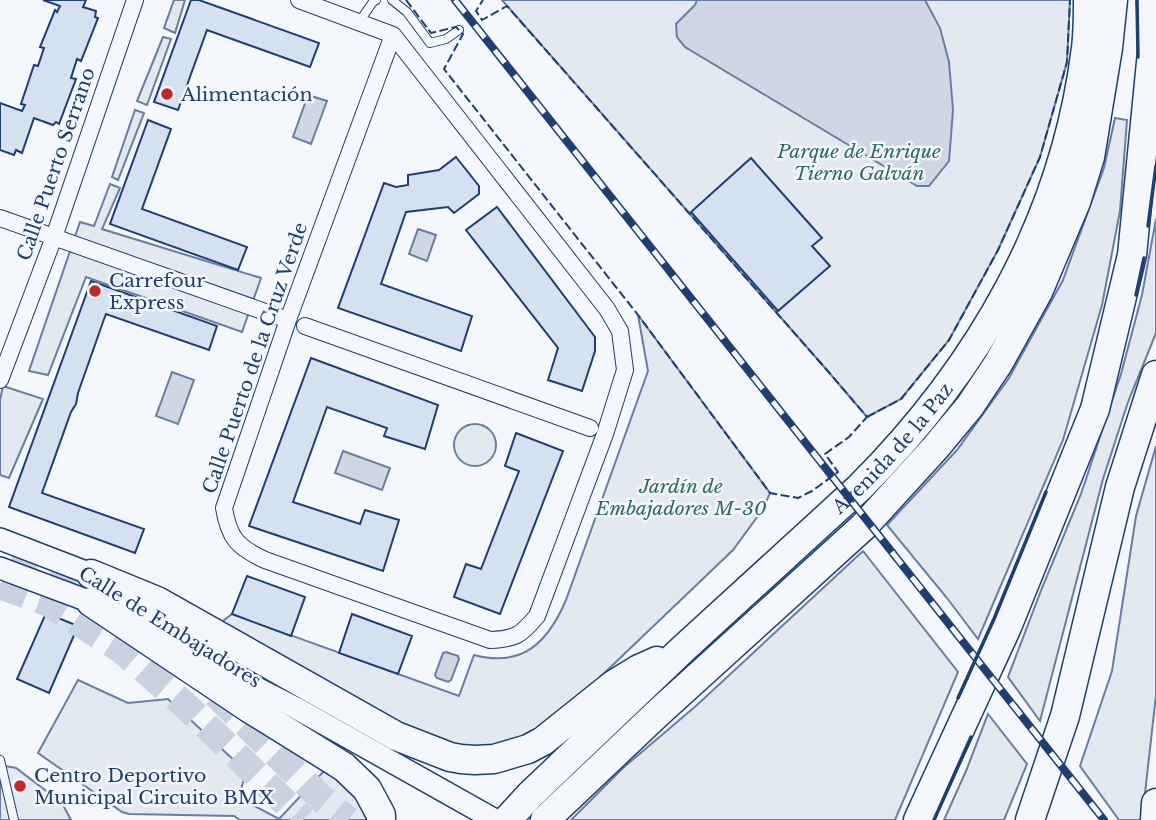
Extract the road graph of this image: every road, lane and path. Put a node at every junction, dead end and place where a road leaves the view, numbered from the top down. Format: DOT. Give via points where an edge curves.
graph roads {
  1 [pos="135,0"];
  2 [pos="299,0"];
  3 [pos="376,0"];
  4 [pos="392,0"];
  5 [pos="1088,0"];
  6 [pos="1113,0"];
  7 [pos="1152,0"];
  8 [pos="359,22"];
  9 [pos="459,30"];
  10 [pos="393,35"];
  11 [pos="0,218"];
  12 [pos="54,237"];
  13 [pos="288,320"];
  14 [pos="305,326"];
  15 [pos="1156,375"];
  16 [pos="0,380"];
  17 [pos="590,428"];
  18 [pos="0,539"];
  19 [pos="0,568"];
  20 [pos="91,574"];
  21 [pos="91,602"];
  22 [pos="684,648"];
  23 [pos="296,708"];
  24 [pos="0,760"];
  25 [pos="530,795"];
  26 [pos="1156,803"];
  27 [pos="14,820"];
  28 [pos="381,820"];
  29 [pos="497,820"];
  30 [pos="507,820"];
  31 [pos="545,820"];
  32 [pos="918,820"];
  33 [pos="1030,820"];
  34 [pos="1155,820"];
  1 -- 12 [label="street, Calle Puerto Serrano"];
  2 -- 8 [label="street"];
  3 -- 8 [label="lane"];
  4 -- 9 [label="lane" via="430,43"];
  5 -- 22 [label="highway, Avenida de la Paz" via="1080,84 1058,174 1016,278 983,335 885,463"];
  6 -- 31 [label="highway" via="1090,157 1076,202 1038,292 977,395 864,526"];
  7 -- 32 [label="highway" via="1153,42 1132,254 1095,409 1007,627"];
  8 -- 10 [label="street"];
  10 -- 13 [label="street, Calle Puerto de la Cruz Verde"];
  10 -- 13 [label="street, Calle Puerto de la Cruz Verde" via="620,331 625,369 605,434 543,603 524,632 490,640 265,560 237,543 224,508"];
  11 -- 12 [label="street"];
  12 -- 13 [label="street"];
  12 -- 16 [label="street, Calle Puerto Serrano"];
  14 -- 17 [label="street"];
  15 -- 33 [label="highway" via="1120,486 1065,716"];
  18 -- 20 [label="main road, Calle de Embajadores"];
  19 -- 21 [label="main road, Calle de Embajadores"];
  20 -- 22 [label="highway" via="157,601 396,736 461,759 494,759 528,749 613,685"];
  20 -- 23 [label="main road, Calle de Embajadores"];
  21 -- 23 [label="main road, Calle de Embajadores"];
  21 -- 28 [label="highway" via="344,767 368,789"];
  22 -- 25 [label="highway, Avenida de la Paz"];
  23 -- 29 [label="main road, Calle de Embajadores"];
  24 -- 27 [label="lane"];
  25 -- 29 [label="highway"];
  25 -- 30 [label="highway"];
  26 -- 34 [label="highway"];
}
